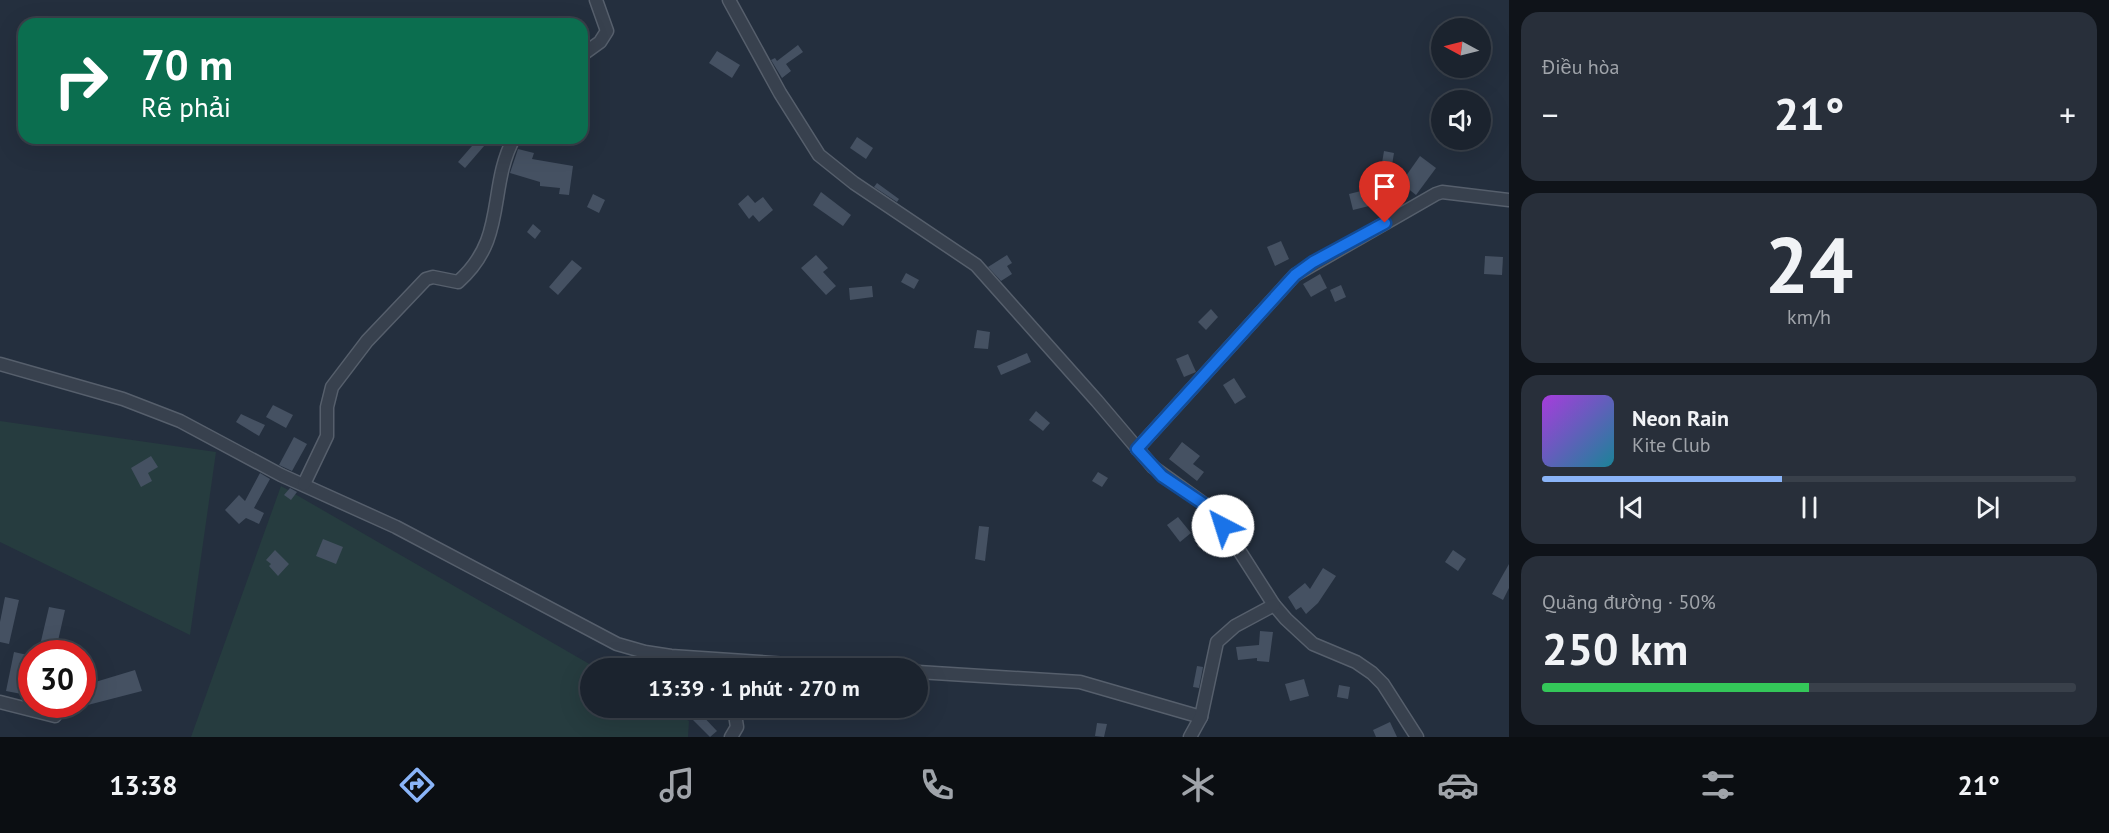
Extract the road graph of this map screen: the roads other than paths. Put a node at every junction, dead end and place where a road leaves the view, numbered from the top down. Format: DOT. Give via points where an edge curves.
graph roads {
  1 [pos="596,0"];
  2 [pos="729,0"];
  3 [pos="588,51"];
  4 [pos="512,144"];
  5 [pos="1509,200"];
  6 [pos="0,364"];
  7 [pos="1137,449"];
  8 [pos="304,484"];
  9 [pos="1274,605"];
  10 [pos="688,658"];
  11 [pos="928,673"];
  12 [pos="0,702"];
  13 [pos="18,707"];
  14 [pos="1201,717"];
  15 [pos="736,718"];
  16 [pos="731,737"];
  17 [pos="1190,737"];
  18 [pos="1417,737"];
  1 -- 3 [label="street" via="607,31"];
  2 -- 7 [label="street" via="819,155 976,265"];
  4 -- 8 [label="street" via="491,234 481,256 458,282 426,279 367,341 337,380 328,399 327,436"];
  5 -- 7 [label="street" via="1442,192 1304,268 1258,312"];
  6 -- 8 [label="street" via="158,411"];
  7 -- 9 [label="street" via="1162,476 1214,511"];
  8 -- 10 [label="street" via="396,527 617,644"];
  9 -- 14 [label="street" via="1235,626 1217,642"];
  9 -- 18 [label="street" via="1313,644 1372,673"];
  11 -- 14 [label="street" via="1080,682"];
  12 -- 13 [label="street"];
  14 -- 17 [label="street"];
  15 -- 16 [label="street" via="737,727"];
}
